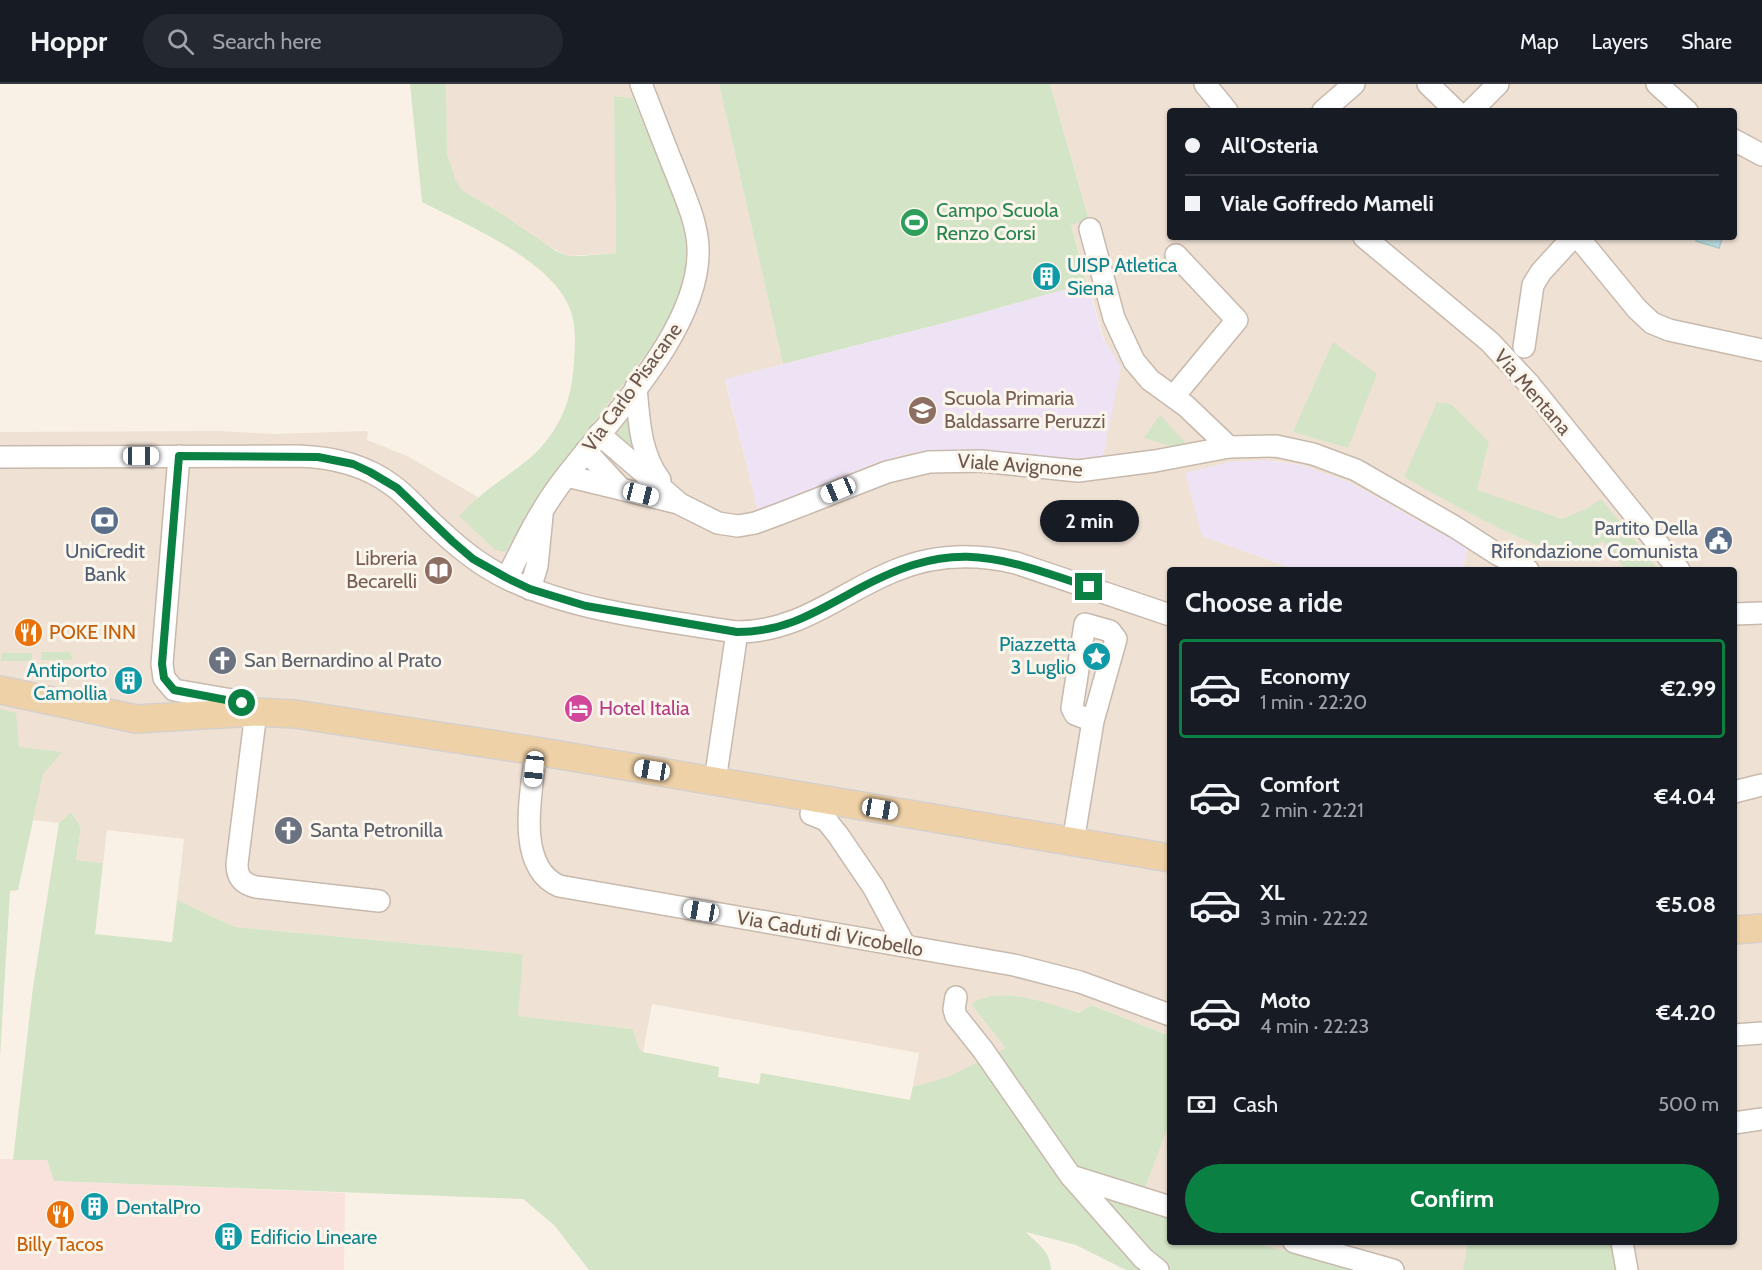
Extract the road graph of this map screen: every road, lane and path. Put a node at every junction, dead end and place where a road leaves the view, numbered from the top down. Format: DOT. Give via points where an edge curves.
graph roads {
  1 [pos="641,84"];
  2 [pos="1205,84"];
  3 [pos="1354,84"];
  4 [pos="1428,84"];
  5 [pos="1498,84"];
  6 [pos="1658,84"];
  7 [pos="1225,108"];
  8 [pos="1326,108"];
  9 [pos="1453,108"];
  10 [pos="1474,108"];
  11 [pos="1684,108"];
  12 [pos="1737,142"];
  13 [pos="1762,155"];
  14 [pos="1090,229"];
  15 [pos="1368,240"];
  16 [pos="1573,240"];
  17 [pos="1579,240"];
  18 [pos="1176,255"];
  19 [pos="1524,346"];
  20 [pos="1762,350"];
  21 [pos="636,387"];
  22 [pos="1174,396"];
  23 [pos="592,443"];
  24 [pos="1229,447"];
  25 [pos="179,456"];
  26 [pos="0,457"];
  27 [pos="567,476"];
  28 [pos="621,489"];
  29 [pos="680,504"];
  30 [pos="543,510"];
  31 [pos="1521,567"];
  32 [pos="1677,567"];
  33 [pos="507,578"];
  34 [pos="530,589"];
  35 [pos="1762,613"];
  36 [pos="1167,614"];
  37 [pos="1737,614"];
  38 [pos="737,632"];
  39 [pos="0,690"];
  40 [pos="252,712"];
  41 [pos="1093,721"];
  42 [pos="536,751"];
  43 [pos="715,781"];
  44 [pos="1762,785"];
  45 [pos="1737,791"];
  46 [pos="811,814"];
  47 [pos="1073,842"];
  48 [pos="1167,858"];
  49 [pos="379,901"];
  50 [pos="1762,928"];
  51 [pos="1737,930"];
  52 [pos="905,946"];
  53 [pos="956,997"];
  54 [pos="1167,1014"];
  55 [pos="1762,1033"];
  56 [pos="1737,1035"];
  57 [pos="1762,1119"];
  58 [pos="1737,1123"];
  59 [pos="1070,1175"];
  60 [pos="1167,1206"];
  61 [pos="1305,1245"];
  62 [pos="1623,1245"];
  63 [pos="1158,1270"];
  64 [pos="1394,1270"];
  65 [pos="1627,1270"];
  1 -- 21 [label="street, Via Carlo Pisacane" via="691,213 698,258 691,297 681,321"];
  2 -- 7 [label="street"];
  3 -- 8 [label="street"];
  4 -- 9 [label="street"];
  5 -- 10 [label="street"];
  6 -- 11 [label="street"];
  12 -- 13 [label="street"];
  14 -- 22 [label="street" via="1114,318 1128,351 1145,376"];
  15 -- 32 [label="street, Via Mentana" via="1490,342 1530,385"];
  16 -- 19 [label="street" via="1533,285"];
  17 -- 20 [label="street" via="1652,322 1669,330"];
  18 -- 22 [label="street" via="1237,320"];
  21 -- 23 [label="street, Via Carlo Pisacane"];
  21 -- 29 [label="street, Viale Avignone" via="646,455"];
  22 -- 24 [label="street"];
  23 -- 27 [label="street, Via Carlo Pisacane"];
  23 -- 28 [label="street"];
  23 -- 29 [label="street, Viale Avignone"];
  24 -- 29 [label="street, Viale Avignone" via="1078,471 981,461 929,462 880,474 750,524 729,525"];
  24 -- 31 [label="street, Viale Avignone" via="1276,446 1343,464"];
  25 -- 26 [label="street"];
  25 -- 33 [label="street" via="318,457 353,464 392,484 459,548"];
  25 -- 40 [label="street" via="162,672 174,690 238,701"];
  27 -- 28 [label="street, Viale Avignone"];
  27 -- 30 [label="street, Via Carlo Pisacane"];
  28 -- 29 [label="street, Viale Avignone"];
  30 -- 33 [label="street, Via Carlo Pisacane"];
  30 -- 34 [label="street, Via Carlo Pisacane" via="537,566"];
  33 -- 34 [label="street"];
  34 -- 38 [label="street" via="586,606"];
  35 -- 37 [label="street"];
  36 -- 38 [label="street" via="1029,566 959,556 896,570 788,625 760,632"];
  38 -- 43 [label="street"];
  39 -- 40 [label="main road" via="146,720"];
  40 -- 42 [label="main road" via="295,714"];
  40 -- 49 [label="street" via="237,864 239,878 256,887"];
  41 -- 47 [label="street"];
  42 -- 43 [label="main road"];
  42 -- 52 [label="street, Via Caduti di Vicobello" via="531,851 537,867 555,884"];
  43 -- 47 [label="main road"];
  44 -- 45 [label="street"];
  46 -- 52 [label="street" via="826,820 838,835 882,901"];
  47 -- 48 [label="main road"];
  50 -- 51 [label="main road"];
  52 -- 54 [label="street, Via Caduti di Vicobello" via="1060,976"];
  53 -- 59 [label="street" via="956,1016"];
  55 -- 56 [label="street"];
  57 -- 58 [label="street"];
  59 -- 60 [label="street"];
  59 -- 63 [label="street"];
  61 -- 64 [label="street"];
  62 -- 65 [label="street"];
}
